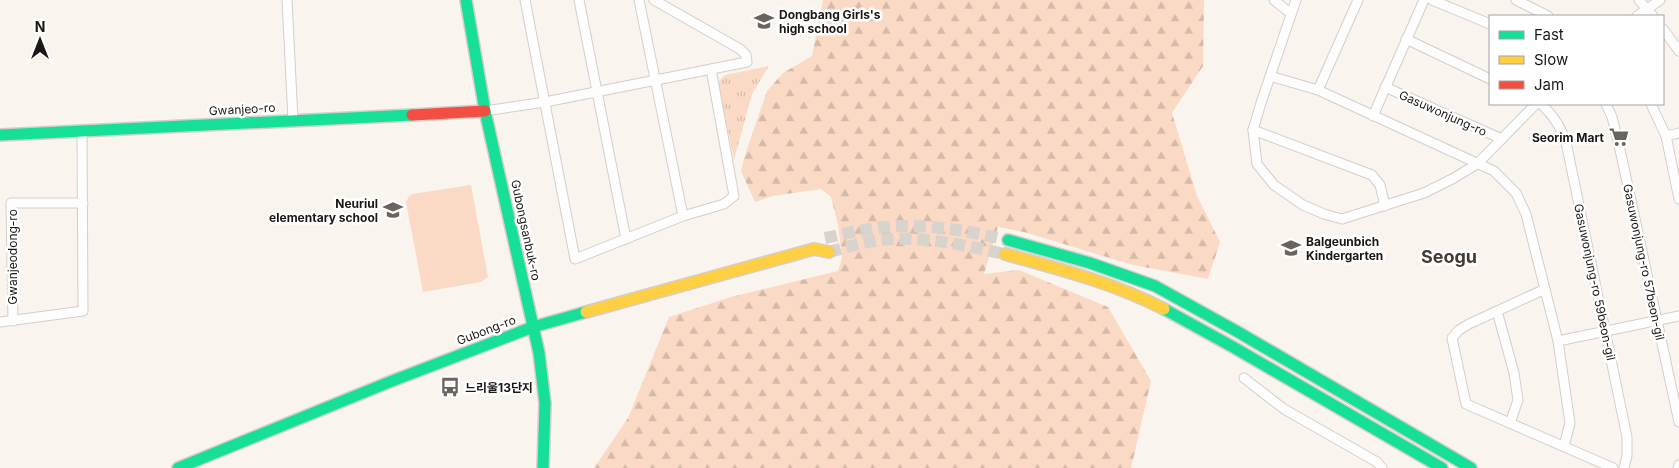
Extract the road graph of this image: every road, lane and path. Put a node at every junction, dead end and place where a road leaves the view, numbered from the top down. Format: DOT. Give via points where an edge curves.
graph roads {
  1 [pos="287,0"];
  2 [pos="466,0"];
  3 [pos="525,0"];
  4 [pos="579,0"];
  5 [pos="639,0"];
  6 [pos="654,0"];
  7 [pos="1274,0"];
  8 [pos="1296,0"];
  9 [pos="1358,0"];
  10 [pos="1424,0"];
  11 [pos="1432,0"];
  12 [pos="1516,0"];
  13 [pos="1639,0"];
  14 [pos="1660,0"];
  15 [pos="1290,12"];
  16 [pos="1650,13"];
  17 [pos="1546,15"];
  18 [pos="1489,24"];
  19 [pos="1664,30"];
  20 [pos="1406,39"];
  21 [pos="1679,51"];
  22 [pos="711,70"];
  23 [pos="1270,76"];
  24 [pos="1489,79"];
  25 [pos="655,80"];
  26 [pos="1385,87"];
  27 [pos="1318,90"];
  28 [pos="597,92"];
  29 [pos="545,102"];
  30 [pos="1535,105"];
  31 [pos="1542,105"];
  32 [pos="1606,105"];
  33 [pos="1651,105"];
  34 [pos="485,111"];
  35 [pos="1373,116"];
  36 [pos="292,120"];
  37 [pos="1253,130"];
  38 [pos="82,131"];
  39 [pos="1679,132"];
  40 [pos="0,135"];
  41 [pos="1666,136"];
  42 [pos="1502,139"];
  43 [pos="1477,164"];
  44 [pos="1679,199"];
  45 [pos="83,203"];
  46 [pos="1385,206"];
  47 [pos="683,216"];
  48 [pos="824,238"];
  49 [pos="626,239"];
  50 [pos="1008,240"];
  51 [pos="814,249"];
  52 [pos="829,252"];
  53 [pos="1005,254"];
  54 [pos="1545,289"];
  55 [pos="1497,311"];
  56 [pos="1679,316"];
  57 [pos="13,321"];
  58 [pos="1656,321"];
  59 [pos="0,322"];
  60 [pos="533,327"];
  61 [pos="1605,332"];
  62 [pos="1558,342"];
  63 [pos="1244,378"];
  64 [pos="1679,422"];
  65 [pos="1510,423"];
  66 [pos="1564,446"];
  67 [pos="178,468"];
  68 [pos="543,468"];
  69 [pos="1382,468"];
  70 [pos="1442,468"];
  71 [pos="1471,468"];
  72 [pos="1613,468"];
  73 [pos="1624,468"];
  1 -- 36 [label="street"];
  2 -- 34 [label="main road, Gubongsanbuk-ro"];
  3 -- 29 [label="street"];
  4 -- 28 [label="street"];
  5 -- 25 [label="street"];
  6 -- 22 [label="street" via="746,55 747,62"];
  7 -- 15 [label="street"];
  8 -- 15 [label="street"];
  9 -- 27 [label="street"];
  10 -- 20 [label="street, Gasuwonjung-ro"];
  11 -- 18 [label="street"];
  12 -- 17 [label="street"];
  13 -- 16 [label="street"];
  14 -- 16 [label="street"];
  15 -- 23 [label="street"];
  19 -- 21 [label="street"];
  20 -- 24 [label="street"];
  20 -- 26 [label="street, Gasuwonjung-ro"];
  22 -- 25 [label="street"];
  22 -- 47 [label="street" via="734,196 724,204"];
  23 -- 27 [label="street"];
  23 -- 37 [label="street"];
  25 -- 28 [label="street"];
  25 -- 47 [label="street"];
  26 -- 35 [label="street, Gasuwonjung-ro"];
  26 -- 42 [label="street, Gasuwonjung-ro"];
  27 -- 35 [label="street"];
  28 -- 29 [label="street"];
  28 -- 49 [label="street"];
  29 -- 34 [label="street"];
  29 -- 49 [label="street" via="575,259"];
  30 -- 42 [label="street"];
  31 -- 61 [label="street, Gasuwonjung-ro 59beon-gil" via="1562,129 1567,146"];
  32 -- 58 [label="street, Gasuwonjung-ro 57beon-gil" via="1620,145"];
  33 -- 41 [label="street"];
  34 -- 36 [label="main road, Gwanjeo-ro"];
  34 -- 60 [label="main road, Gubongsanbuk-ro"];
  35 -- 43 [label="street"];
  36 -- 38 [label="main road, Gwanjeo-ro"];
  37 -- 46 [label="street" via="1372,175 1380,185"];
  37 -- 46 [label="street" via="1257,164 1274,185 1303,205 1342,219"];
  38 -- 40 [label="main road, Gwanjeo-ro"];
  38 -- 45 [label="street, Gwanjeodong-ro"];
  39 -- 41 [label="street"];
  41 -- 44 [label="street"];
  42 -- 43 [label="street"];
  43 -- 46 [label="street" via="1424,193"];
  43 -- 54 [label="street" via="1494,172 1516,193 1526,214"];
  45 -- 57 [label="street, Gwanjeodong-ro" via="83,311"];
  45 -- 57 [label="street, Gwanjeodong-ro" via="11,204"];
  47 -- 49 [label="street"];
  48 -- 51 [label="main road"];
  50 -- 71 [label="main road" via="1090,262 1154,286"];
  51 -- 52 [label="main road"];
  51 -- 60 [label="main road, Gubong-ro"];
  53 -- 70 [label="main road" via="1090,278 1150,302"];
  54 -- 55 [label="street"];
  54 -- 62 [label="street"];
  55 -- 65 [label="street" via="1518,400"];
  55 -- 65 [label="street" via="1459,330 1452,338 1466,404"];
  56 -- 58 [label="street"];
  57 -- 59 [label="street, Gwanjeodong-ro"];
  58 -- 61 [label="street"];
  58 -- 64 [label="street, Gasuwonjung-ro 57beon-gil"];
  60 -- 67 [label="main road, Gubong-ro"];
  60 -- 68 [label="main road, Gubongsanbuk-ro" via="545,403"];
  61 -- 62 [label="street"];
  61 -- 73 [label="street, Gasuwonjung-ro 59beon-gil" via="1627,437"];
  62 -- 66 [label="street" via="1570,424"];
  63 -- 69 [label="street" via="1284,409 1377,462"];
  65 -- 66 [label="street"];
  66 -- 72 [label="street"];
}
